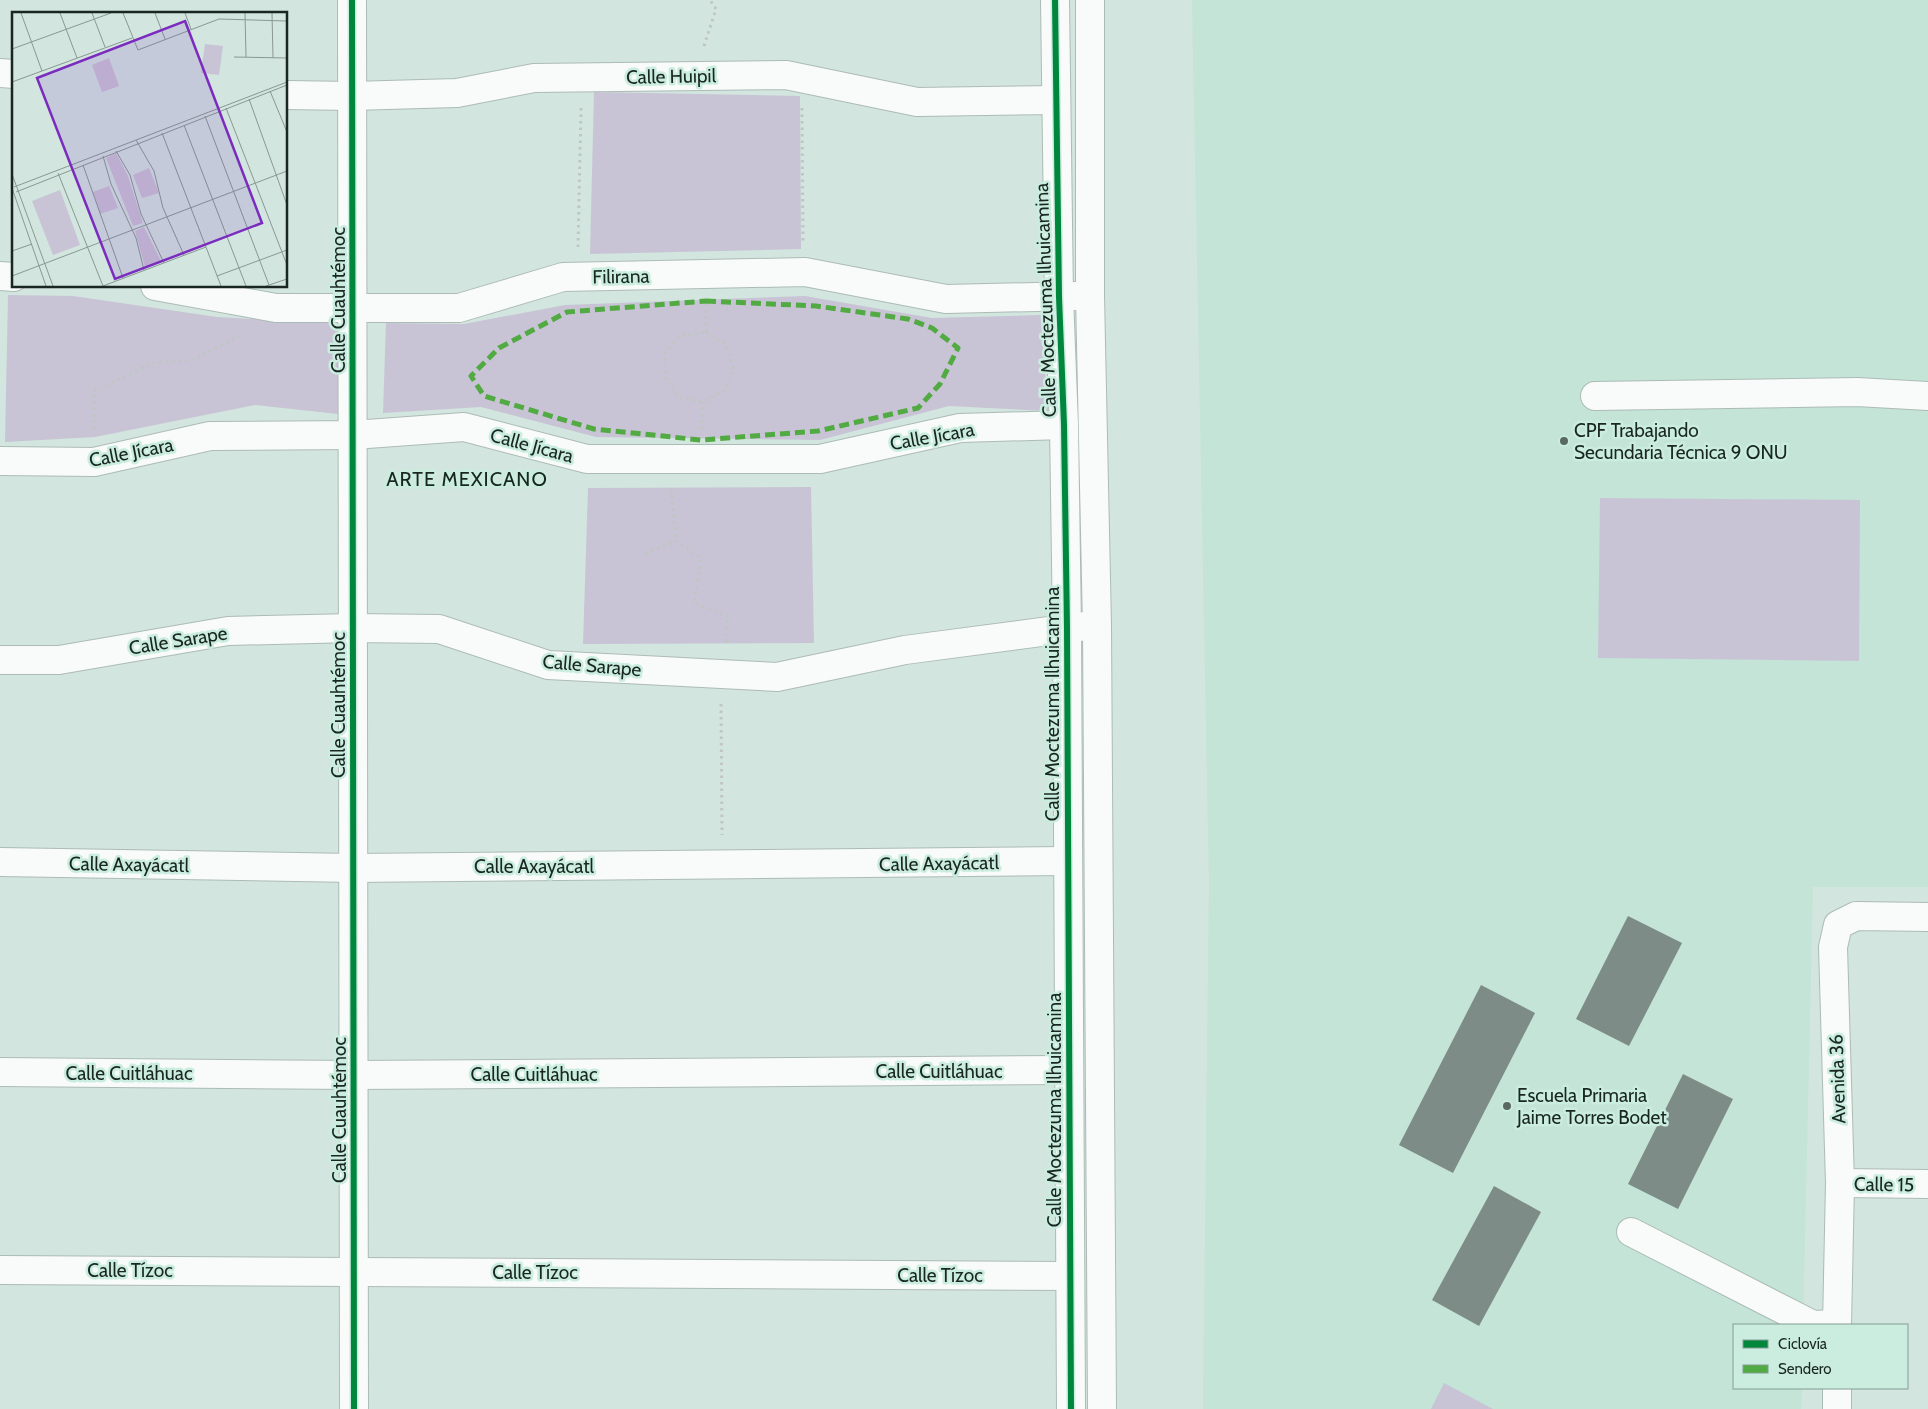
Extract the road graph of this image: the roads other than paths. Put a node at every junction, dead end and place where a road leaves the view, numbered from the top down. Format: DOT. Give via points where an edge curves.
graph roads {
  1 [pos="352,0"];
  2 [pos="1055,0"];
  3 [pos="1090,0"];
  4 [pos="288,95"];
  5 [pos="352,96"];
  6 [pos="1055,100"];
  7 [pos="166,288"];
  8 [pos="1090,296"];
  9 [pos="1059,297"];
  10 [pos="353,307"];
  11 [pos="1595,396"];
  12 [pos="1928,396"];
  13 [pos="1064,425"];
  14 [pos="353,434"];
  15 [pos="0,461"];
  16 [pos="1097,626"];
  17 [pos="353,628"];
  18 [pos="1067,628"];
  19 [pos="0,660"];
  20 [pos="1067,861"];
  21 [pos="0,862"];
  22 [pos="353,868"];
  23 [pos="1928,917"];
  24 [pos="1069,1070"];
  25 [pos="0,1072"];
  26 [pos="354,1075"];
  27 [pos="1840,1183"];
  28 [pos="1928,1184"];
  29 [pos="1631,1232"];
  30 [pos="0,1270"];
  31 [pos="354,1271"];
  32 [pos="1070,1276"];
  33 [pos="1811,1324"];
  34 [pos="1837,1324"];
  35 [pos="1837,1389"];
  36 [pos="354,1409"];
  37 [pos="1071,1409"];
  38 [pos="1102,1409"];
  39 [pos="1837,1409"];
  1 -- 5 [label="street, Calle Cuauhtémoc"];
  2 -- 6 [label="street, Calle Moctezuma Ilhuicamina"];
  3 -- 8 [label="street"];
  4 -- 5 [label="street, Calle Huipil"];
  5 -- 6 [label="street, Calle Huipil" via="457,93 534,78 786,75 917,102"];
  5 -- 10 [label="street, Calle Cuauhtémoc"];
  6 -- 9 [label="street, Calle Moctezuma Ilhuicamina"];
  7 -- 10 [label="street, Filirana" via="279,308"];
  8 -- 9 [label="street, Filirana"];
  8 -- 16 [label="street"];
  9 -- 10 [label="street, Filirana" via="946,299 805,272 562,277 459,308"];
  9 -- 13 [label="street, Calle Moctezuma Ilhuicamina"];
  10 -- 14 [label="street, Calle Cuauhtémoc"];
  11 -- 12 [label="street" via="1857,392"];
  13 -- 14 [label="street, Calle Jícara" via="960,428 820,458 587,459 464,427"];
  13 -- 18 [label="street, Calle Moctezuma Ilhuicamina"];
  14 -- 15 [label="street, Calle Jícara" via="210,436 94,462"];
  14 -- 17 [label="street, Calle Cuauhtémoc"];
  16 -- 18 [label="street, Calle Sarape"];
  16 -- 38 [label="street"];
  17 -- 18 [label="street, Calle Sarape" via="439,629 548,665 777,677 905,650"];
  17 -- 19 [label="street, Calle Sarape" via="228,631 59,660"];
  17 -- 22 [label="street, Calle Cuauhtémoc"];
  18 -- 20 [label="street, Calle Moctezuma Ilhuicamina"];
  20 -- 22 [label="street, Calle Axayácatl"];
  20 -- 24 [label="street, Calle Moctezuma Ilhuicamina"];
  21 -- 22 [label="street, Calle Axayácatl"];
  22 -- 26 [label="street, Calle Cuauhtémoc"];
  23 -- 27 [label="street, Avenida 36" via="1856,916 1838,925 1832,947"];
  24 -- 26 [label="street, Calle Cuitláhuac"];
  24 -- 32 [label="street, Calle Moctezuma Ilhuicamina"];
  25 -- 26 [label="street, Calle Cuitláhuac"];
  26 -- 31 [label="street, Calle Cuauhtémoc"];
  27 -- 28 [label="street, Calle 15"];
  27 -- 34 [label="street, Avenida 36"];
  29 -- 33 [label="street"];
  30 -- 31 [label="street, Calle Tízoc"];
  31 -- 32 [label="street, Calle Tízoc"];
  31 -- 36 [label="street, Calle Cuauhtémoc"];
  32 -- 37 [label="street, Calle Moctezuma Ilhuicamina"];
  35 -- 39 [label="street"];
}
